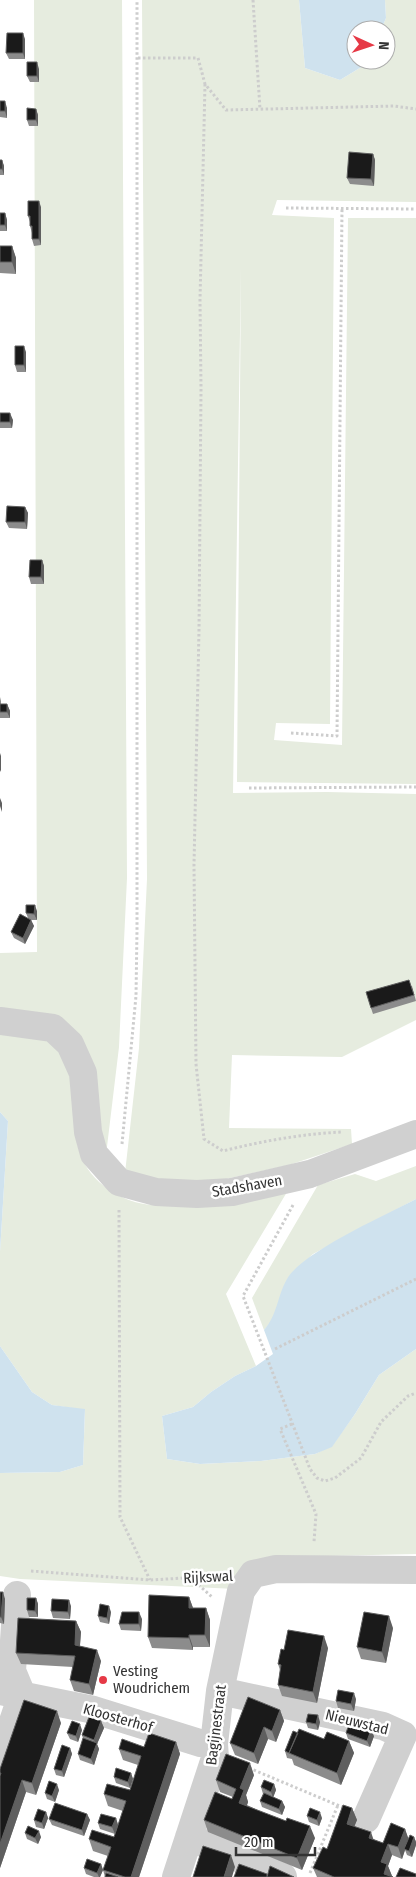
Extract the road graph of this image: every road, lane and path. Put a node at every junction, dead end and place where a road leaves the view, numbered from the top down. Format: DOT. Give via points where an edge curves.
graph roads {
  1 [pos="137,0"];
  2 [pos="253,0"];
  3 [pos="138,58"];
  4 [pos="205,84"];
  5 [pos="260,109"];
  6 [pos="416,109"];
  7 [pos="286,208"];
  8 [pos="342,209"];
  9 [pos="416,209"];
  10 [pos="291,734"];
  11 [pos="416,787"];
  12 [pos="248,788"];
  13 [pos="0,1021"];
  14 [pos="416,1134"];
  15 [pos="362,1154"];
  16 [pos="310,1174"];
  17 [pos="119,1182"];
  18 [pos="416,1279"];
  19 [pos="275,1349"];
  20 [pos="416,1392"];
  21 [pos="292,1424"];
  22 [pos="312,1568"];
  23 [pos="416,1570"];
  24 [pos="253,1574"];
  25 [pos="150,1580"];
  26 [pos="22,1583"];
  27 [pos="220,1691"];
  28 [pos="11,1693"];
  29 [pos="214,1751"];
  30 [pos="0,1760"];
  31 [pos="338,1804"];
  32 [pos="366,1819"];
  33 [pos="189,1836"];
  34 [pos="176,1877"];
  35 [pos="284,1877"];
  36 [pos="308,1877"];
  1 -- 3 [label="path"];
  2 -- 5 [label="path"];
  3 -- 4 [label="path" via="198,58"];
  3 -- 17 [label="path" via="138,930 136,996"];
  4 -- 5 [label="path" via="226,110"];
  4 -- 15 [label="path" via="194,865 196,1064 204,1139 223,1152 300,1136 354,1131"];
  5 -- 6 [label="path" via="394,106"];
  7 -- 8 [label="path"];
  8 -- 9 [label="path"];
  8 -- 10 [label="path" via="337,736"];
  11 -- 12 [label="path"];
  13 -- 17 [label="street" via="53,1028 70,1044 83,1073 88,1132 94,1154"];
  14 -- 15 [label="street, Stadshaven"];
  15 -- 16 [label="street, Stadshaven"];
  16 -- 17 [label="street, Stadshaven" via="232,1192 197,1194 156,1192"];
  16 -- 21 [label="path" via="243,1296"];
  17 -- 25 [label="path" via="120,1517"];
  18 -- 19 [label="path"];
  20 -- 21 [label="path" via="381,1422 361,1458 326,1481 317,1478 310,1469"];
  21 -- 22 [label="path" via="280,1429 316,1514"];
  22 -- 23 [label="street, Rijkswal"];
  22 -- 24 [label="street, Rijkswal" via="276,1568"];
  24 -- 25 [label="path, Rijkswal"];
  24 -- 27 [label="street, Bagijnestraat" via="241,1590"];
  25 -- 26 [label="path, Rijkswal"];
  26 -- 28 [label="street"];
  27 -- 29 [label="street, Bagijnestraat"];
  27 -- 32 [label="street, Nieuwstad" via="383,1726 403,1735"];
  28 -- 29 [label="street, Kloosterhof" via="94,1710 200,1742"];
  28 -- 30 [label="street"];
  29 -- 31 [label="path"];
  29 -- 33 [label="street, Bagijnestraat"];
  31 -- 32 [label="path"];
  31 -- 36 [label="path"];
  33 -- 34 [label="street, Bagijnestraat"];
  33 -- 35 [label="street"];
}
